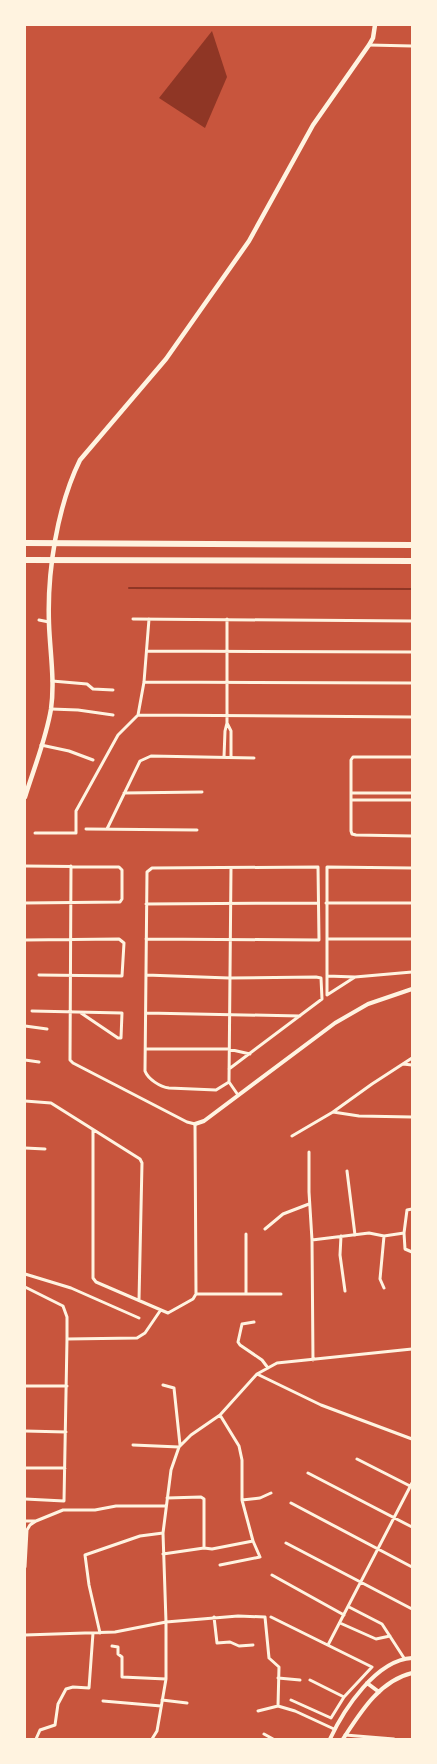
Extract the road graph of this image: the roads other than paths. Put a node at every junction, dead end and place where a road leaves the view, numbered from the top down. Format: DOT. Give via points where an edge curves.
graph roads {
  1 [pos="375,25"];
  2 [pos="370,45"];
  3 [pos="412,46"];
  4 [pos="25,543"];
  5 [pos="412,545"];
  6 [pos="25,560"];
  7 [pos="412,561"];
  8 [pos="133,619"];
  9 [pos="227,619"];
  10 [pos="39,620"];
  11 [pos="148,620"];
  12 [pos="412,621"];
  13 [pos="49,622"];
  14 [pos="227,650"];
  15 [pos="147,651"];
  16 [pos="412,652"];
  17 [pos="52,681"];
  18 [pos="144,682"];
  19 [pos="227,682"];
  20 [pos="412,683"];
  21 [pos="113,690"];
  22 [pos="51,709"];
  23 [pos="113,715"];
  24 [pos="138,715"];
  25 [pos="227,716"];
  26 [pos="412,717"];
  27 [pos="227,723"];
  28 [pos="41,745"];
  29 [pos="224,757"];
  30 [pos="231,757"];
  31 [pos="412,757"];
  32 [pos="254,758"];
  33 [pos="93,760"];
  34 [pos="202,792"];
  35 [pos="124,793"];
  36 [pos="351,793"];
  37 [pos="412,793"];
  38 [pos="25,797"];
  39 [pos="351,800"];
  40 [pos="412,800"];
  41 [pos="86,829"];
  42 [pos="107,829"];
  43 [pos="197,830"];
  44 [pos="35,833"];
  45 [pos="412,836"];
  46 [pos="25,866"];
  47 [pos="71,866"];
  48 [pos="231,868"];
  49 [pos="412,868"];
  50 [pos="412,902"];
  51 [pos="25,903"];
  52 [pos="70,903"];
  53 [pos="318,903"];
  54 [pos="326,903"];
  55 [pos="146,904"];
  56 [pos="231,904"];
  57 [pos="146,939"];
  58 [pos="327,939"];
  59 [pos="412,939"];
  60 [pos="25,940"];
  61 [pos="70,940"];
  62 [pos="230,940"];
  63 [pos="412,972"];
  64 [pos="70,975"];
  65 [pos="146,975"];
  66 [pos="39,976"];
  67 [pos="327,976"];
  68 [pos="355,977"];
  69 [pos="229,978"];
  70 [pos="412,989"];
  71 [pos="32,1011"];
  72 [pos="69,1013"];
  73 [pos="81,1013"];
  74 [pos="146,1013"];
  75 [pos="229,1014"];
  76 [pos="300,1016"];
  77 [pos="25,1026"];
  78 [pos="47,1028"];
  79 [pos="146,1049"];
  80 [pos="228,1049"];
  81 [pos="250,1054"];
  82 [pos="412,1058"];
  83 [pos="25,1060"];
  84 [pos="39,1062"];
  85 [pos="401,1064"];
  86 [pos="412,1065"];
  87 [pos="229,1070"];
  88 [pos="229,1082"];
  89 [pos="238,1095"];
  90 [pos="25,1101"];
  91 [pos="333,1112"];
  92 [pos="412,1117"];
  93 [pos="195,1124"];
  94 [pos="93,1130"];
  95 [pos="292,1136"];
  96 [pos="25,1148"];
  97 [pos="45,1149"];
  98 [pos="309,1152"];
  99 [pos="347,1171"];
  100 [pos="309,1204"];
  101 [pos="412,1209"];
  102 [pos="266,1229"];
  103 [pos="404,1233"];
  104 [pos="246,1234"];
  105 [pos="355,1235"];
  106 [pos="341,1236"];
  107 [pos="384,1236"];
  108 [pos="312,1240"];
  109 [pos="412,1252"];
  110 [pos="25,1274"];
  111 [pos="25,1287"];
  112 [pos="384,1288"];
  113 [pos="345,1291"];
  114 [pos="196,1294"];
  115 [pos="246,1294"];
  116 [pos="281,1294"];
  117 [pos="140,1300"];
  118 [pos="160,1311"];
  119 [pos="139,1318"];
  120 [pos="254,1322"];
  121 [pos="67,1339"];
  122 [pos="412,1349"];
  123 [pos="313,1360"];
  124 [pos="268,1368"];
  125 [pos="257,1374"];
  126 [pos="163,1385"];
  127 [pos="25,1386"];
  128 [pos="67,1386"];
  129 [pos="220,1414"];
  130 [pos="25,1431"];
  131 [pos="66,1432"];
  132 [pos="412,1439"];
  133 [pos="134,1445"];
  134 [pos="180,1446"];
  135 [pos="357,1459"];
  136 [pos="25,1468"];
  137 [pos="65,1468"];
  138 [pos="308,1473"];
  139 [pos="411,1485"];
  140 [pos="270,1493"];
  141 [pos="167,1498"];
  142 [pos="25,1499"];
  143 [pos="242,1500"];
  144 [pos="291,1504"];
  145 [pos="165,1506"];
  146 [pos="394,1518"];
  147 [pos="25,1521"];
  148 [pos="36,1521"];
  149 [pos="412,1527"];
  150 [pos="163,1533"];
  151 [pos="253,1541"];
  152 [pos="286,1543"];
  153 [pos="204,1548"];
  154 [pos="378,1549"];
  155 [pos="163,1554"];
  156 [pos="220,1565"];
  157 [pos="412,1566"];
  158 [pos="25,1567"];
  159 [pos="272,1575"];
  160 [pos="361,1583"];
  161 [pos="349,1607"];
  162 [pos="412,1609"];
  163 [pos="344,1615"];
  164 [pos="271,1617"];
  165 [pos="214,1618"];
  166 [pos="166,1622"];
  167 [pos="340,1623"];
  168 [pos="93,1633"];
  169 [pos="100,1633"];
  170 [pos="25,1635"];
  171 [pos="390,1636"];
  172 [pos="253,1645"];
  173 [pos="328,1645"];
  174 [pos="112,1646"];
  175 [pos="404,1658"];
  176 [pos="412,1658"];
  177 [pos="412,1673"];
  178 [pos="278,1678"];
  179 [pos="166,1679"];
  180 [pos="300,1680"];
  181 [pos="310,1680"];
  182 [pos="367,1683"];
  183 [pos="379,1692"];
  184 [pos="344,1697"];
  185 [pos="162,1700"];
  186 [pos="291,1700"];
  187 [pos="103,1701"];
  188 [pos="187,1704"];
  189 [pos="161,1706"];
  190 [pos="278,1706"];
  191 [pos="258,1711"];
  192 [pos="334,1729"];
  193 [pos="264,1734"];
  194 [pos="344,1737"];
  195 [pos="36,1739"];
  196 [pos="152,1739"];
  197 [pos="273,1739"];
  198 [pos="330,1739"];
  199 [pos="394,1739"];
  1 -- 2 [label="main road"];
  2 -- 3 [label="street"];
  2 -- 13 [label="main road" via="313,125 249,241 166,359 80,460 71,479 60,520 52,572"];
  4 -- 5 [label="highway"];
  6 -- 7 [label="highway"];
  8 -- 11 [label="street"];
  9 -- 11 [label="street"];
  9 -- 12 [label="street"];
  9 -- 14 [label="street"];
  10 -- 13 [label="street"];
  11 -- 15 [label="street"];
  13 -- 17 [label="main road"];
  14 -- 15 [label="street"];
  14 -- 16 [label="street"];
  14 -- 19 [label="street"];
  15 -- 18 [label="street"];
  17 -- 21 [label="street" via="87,684 93,689"];
  17 -- 22 [label="main road"];
  18 -- 19 [label="street"];
  18 -- 24 [label="street"];
  19 -- 20 [label="street"];
  19 -- 25 [label="street"];
  22 -- 23 [label="street"];
  22 -- 28 [label="main road"];
  24 -- 25 [label="street"];
  24 -- 44 [label="street" via="118,735 76,811 76,833"];
  25 -- 26 [label="street"];
  25 -- 27 [label="street"];
  27 -- 29 [label="street"];
  27 -- 30 [label="street" via="231,731"];
  28 -- 33 [label="street"];
  28 -- 38 [label="main road"];
  29 -- 30 [label="street"];
  29 -- 35 [label="street" via="145,758 140,761"];
  30 -- 32 [label="street"];
  31 -- 36 [label="street" via="353,757"];
  34 -- 35 [label="street"];
  35 -- 42 [label="street"];
  36 -- 37 [label="street"];
  36 -- 39 [label="street"];
  39 -- 40 [label="street"];
  39 -- 45 [label="street" via="352,834"];
  41 -- 42 [label="street"];
  42 -- 43 [label="street"];
  46 -- 47 [label="street"];
  47 -- 52 [label="street"];
  47 -- 52 [label="street" via="121,868 122,899 120,902"];
  48 -- 53 [label="street" via="318,867"];
  48 -- 55 [label="street" via="150,869 146,875"];
  48 -- 56 [label="street"];
  49 -- 54 [label="street" via="327,867"];
  50 -- 54 [label="street"];
  51 -- 52 [label="street"];
  52 -- 61 [label="street"];
  53 -- 56 [label="street"];
  53 -- 62 [label="street" via="318,940"];
  54 -- 58 [label="street"];
  55 -- 56 [label="street"];
  55 -- 57 [label="street"];
  56 -- 62 [label="street"];
  57 -- 62 [label="street"];
  57 -- 65 [label="street"];
  58 -- 59 [label="street"];
  58 -- 67 [label="street"];
  60 -- 61 [label="street"];
  61 -- 64 [label="street"];
  61 -- 64 [label="street" via="119,940 124,944 122,976"];
  62 -- 69 [label="street"];
  63 -- 68 [label="street"];
  64 -- 66 [label="street"];
  64 -- 72 [label="street"];
  65 -- 69 [label="street"];
  65 -- 74 [label="street"];
  67 -- 68 [label="street"];
  67 -- 68 [label="street" via="327,995"];
  69 -- 75 [label="street"];
  69 -- 76 [label="street" via="319,977 323,980 323,998"];
  70 -- 89 [label="street" via="368,1004 335,1023"];
  71 -- 72 [label="street"];
  72 -- 73 [label="street"];
  72 -- 93 [label="street" via="69,1054 73,1063"];
  73 -- 73 [label="street" via="122,1013 121,1038 118,1038"];
  74 -- 75 [label="street"];
  74 -- 79 [label="street"];
  75 -- 76 [label="street"];
  75 -- 80 [label="street"];
  76 -- 81 [label="street"];
  77 -- 78 [label="street"];
  79 -- 80 [label="street"];
  79 -- 88 [label="street" via="147,1075 163,1087 216,1090"];
  80 -- 81 [label="street"];
  80 -- 87 [label="street"];
  81 -- 87 [label="street"];
  82 -- 85 [label="street"];
  83 -- 84 [label="street"];
  85 -- 86 [label="street"];
  85 -- 91 [label="street"];
  87 -- 88 [label="street"];
  88 -- 89 [label="street"];
  89 -- 93 [label="street" via="204,1121"];
  90 -- 94 [label="street" via="51,1103"];
  91 -- 92 [label="street" via="359,1116"];
  91 -- 95 [label="street"];
  93 -- 114 [label="street"];
  94 -- 117 [label="street" via="142,1163"];
  94 -- 117 [label="street" via="92,1275 96,1282"];
  96 -- 97 [label="street"];
  98 -- 100 [label="street"];
  99 -- 105 [label="street"];
  100 -- 102 [label="street" via="283,1214"];
  100 -- 108 [label="street"];
  101 -- 103 [label="street" via="407,1210"];
  103 -- 107 [label="street"];
  103 -- 109 [label="street" via="405,1249"];
  104 -- 115 [label="street"];
  105 -- 106 [label="street"];
  105 -- 107 [label="street" via="369,1233"];
  106 -- 108 [label="street"];
  106 -- 113 [label="street" via="340,1255"];
  107 -- 112 [label="street" via="380,1279"];
  108 -- 123 [label="street"];
  110 -- 119 [label="street" via="71,1288"];
  111 -- 121 [label="street" via="63,1306 67,1317"];
  114 -- 115 [label="street"];
  114 -- 118 [label="street" via="193,1299 168,1313"];
  115 -- 116 [label="street"];
  117 -- 118 [label="street"];
  118 -- 121 [label="street" via="145,1333 136,1338"];
  120 -- 124 [label="street" via="242,1324 238,1342 262,1360"];
  121 -- 128 [label="street"];
  122 -- 123 [label="street"];
  123 -- 124 [label="street" via="285,1362"];
  124 -- 125 [label="street"];
  125 -- 129 [label="street"];
  125 -- 132 [label="street" via="321,1405"];
  126 -- 134 [label="street" via="174,1388"];
  127 -- 128 [label="street"];
  128 -- 131 [label="street"];
  129 -- 134 [label="street"];
  129 -- 143 [label="street" via="240,1446"];
  130 -- 131 [label="street"];
  131 -- 137 [label="street"];
  133 -- 134 [label="street"];
  134 -- 141 [label="street" via="171,1470"];
  135 -- 139 [label="street"];
  136 -- 137 [label="street"];
  137 -- 142 [label="street" via="64,1501"];
  138 -- 146 [label="street"];
  139 -- 146 [label="street"];
  140 -- 143 [label="street" via="260,1498"];
  141 -- 145 [label="street"];
  141 -- 153 [label="street" via="204,1499"];
  143 -- 151 [label="street"];
  144 -- 154 [label="street"];
  145 -- 148 [label="street" via="63,1510"];
  145 -- 150 [label="street"];
  146 -- 149 [label="street"];
  146 -- 154 [label="street"];
  147 -- 148 [label="street"];
  148 -- 158 [label="street" via="27,1530"];
  150 -- 155 [label="street"];
  150 -- 169 [label="street" via="140,1536 85,1554"];
  151 -- 153 [label="street" via="212,1549"];
  151 -- 156 [label="street" via="260,1557"];
  152 -- 160 [label="street"];
  153 -- 155 [label="street"];
  154 -- 157 [label="street"];
  154 -- 160 [label="street"];
  155 -- 166 [label="street"];
  159 -- 163 [label="street"];
  160 -- 161 [label="street"];
  160 -- 162 [label="street"];
  161 -- 163 [label="street"];
  161 -- 171 [label="street" via="382,1624"];
  163 -- 167 [label="street"];
  164 -- 173 [label="street"];
  165 -- 166 [label="street"];
  165 -- 172 [label="street" via="217,1643"];
  165 -- 178 [label="street" via="265,1618 269,1658 279,1665"];
  166 -- 169 [label="street" via="120,1632"];
  166 -- 179 [label="street"];
  167 -- 171 [label="street" via="376,1639"];
  167 -- 173 [label="street"];
  168 -- 169 [label="street"];
  168 -- 170 [label="street"];
  168 -- 195 [label="street" via="89,1688 66,1689 58,1704 55,1725 40,1730"];
  171 -- 175 [label="street"];
  173 -- 184 [label="street" via="372,1667"];
  174 -- 179 [label="street" via="118,1647 118,1654 122,1657 122,1677"];
  175 -- 176 [label="street"];
  175 -- 182 [label="street"];
  177 -- 183 [label="street"];
  178 -- 180 [label="street"];
  178 -- 190 [label="street"];
  179 -- 185 [label="street"];
  181 -- 184 [label="street"];
  182 -- 183 [label="street"];
  182 -- 192 [label="street"];
  183 -- 194 [label="street" via="367,1703"];
  184 -- 186 [label="street" via="331,1718"];
  185 -- 188 [label="street"];
  185 -- 189 [label="street"];
  187 -- 189 [label="street"];
  189 -- 196 [label="street" via="157,1731"];
  190 -- 191 [label="street"];
  190 -- 192 [label="street"];
  192 -- 198 [label="street"];
  193 -- 197 [label="street"];
  194 -- 199 [label="street"];
}
